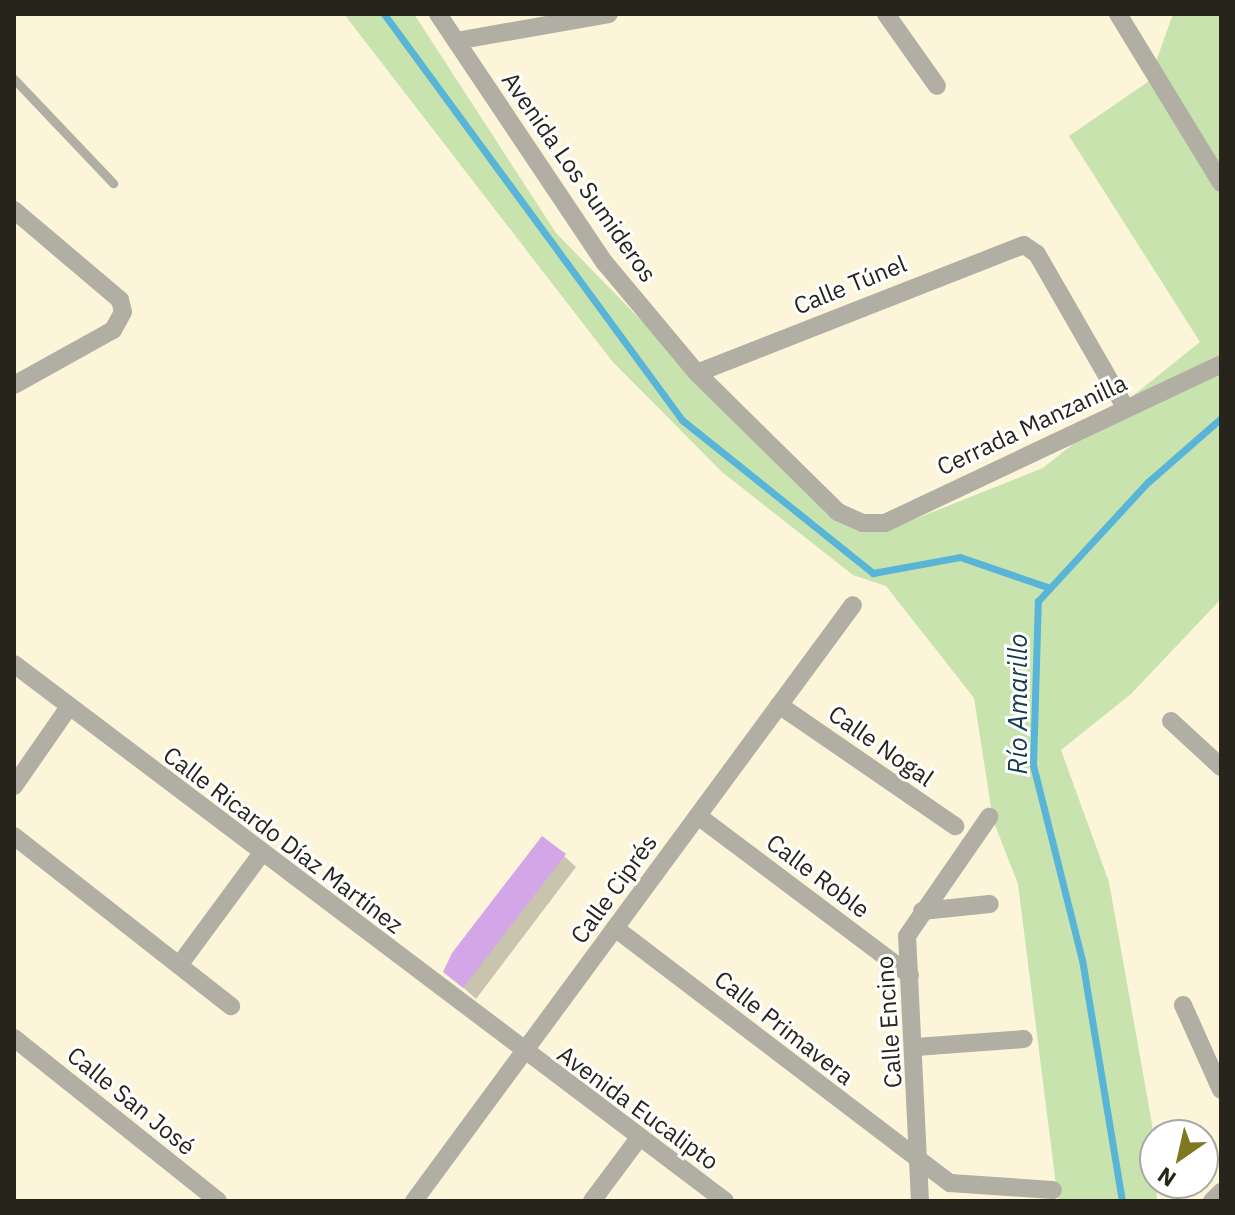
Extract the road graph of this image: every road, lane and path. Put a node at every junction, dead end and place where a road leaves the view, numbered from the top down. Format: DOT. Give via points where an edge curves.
graph roads {
  1 [pos="438,14"];
  2 [pos="609,14"];
  3 [pos="886,14"];
  4 [pos="1118,14"];
  5 [pos="456,41"];
  6 [pos="14,79"];
  7 [pos="937,86"];
  8 [pos="113,183"];
  9 [pos="1221,183"];
  10 [pos="14,210"];
  11 [pos="1221,364"];
  12 [pos="697,373"];
  13 [pos="14,385"];
  14 [pos="1125,407"];
  15 [pos="863,523"];
  16 [pos="853,605"];
  17 [pos="14,664"];
  18 [pos="779,705"];
  19 [pos="69,707"];
  20 [pos="1171,721"];
  21 [pos="1221,767"];
  22 [pos="14,786"];
  23 [pos="698,816"];
  24 [pos="989,817"];
  25 [pos="955,826"];
  26 [pos="14,836"];
  27 [pos="261,854"];
  28 [pos="990,904"];
  29 [pos="922,911"];
  30 [pos="615,928"];
  31 [pos="180,964"];
  32 [pos="910,975"];
  33 [pos="1183,1005"];
  34 [pos="231,1006"];
  35 [pos="14,1038"];
  36 [pos="1024,1039"];
  37 [pos="916,1047"];
  38 [pos="523,1053"];
  39 [pos="1221,1090"];
  40 [pos="639,1138"];
  41 [pos="924,1167"];
  42 [pos="1053,1190"];
  43 [pos="1221,1192"];
  44 [pos="218,1201"];
  45 [pos="414,1201"];
  46 [pos="592,1201"];
  47 [pos="725,1201"];
  48 [pos="920,1201"];
  49 [pos="1212,1201"];
  1 -- 5 [label="street, Avenida Los Sumideros"];
  2 -- 5 [label="street"];
  3 -- 7 [label="street"];
  4 -- 9 [label="street"];
  5 -- 12 [label="street, Avenida Los Sumideros" via="605,263"];
  6 -- 8 [label="lane"];
  10 -- 13 [label="street" via="120,300 123,312 113,330"];
  11 -- 14 [label="street, Cerrada Manzanilla"];
  12 -- 14 [label="street, Calle Túnel" via="1024,245 1037,254"];
  12 -- 15 [label="street, Avenida Los Sumideros" via="838,512"];
  14 -- 15 [label="street, Cerrada Manzanilla" via="885,523"];
  16 -- 18 [label="street, Calle Ciprés"];
  17 -- 19 [label="street, Calle Ricardo Díaz Martínez"];
  18 -- 23 [label="street, Calle Ciprés"];
  18 -- 25 [label="street, Calle Nogal"];
  19 -- 22 [label="street"];
  19 -- 27 [label="street, Calle Ricardo Díaz Martínez"];
  20 -- 21 [label="street"];
  23 -- 30 [label="street, Calle Ciprés"];
  23 -- 32 [label="street, Calle Roble"];
  24 -- 29 [label="street, Calle Encino"];
  26 -- 31 [label="street"];
  27 -- 31 [label="street"];
  27 -- 38 [label="street, Calle Ricardo Díaz Martínez"];
  28 -- 29 [label="street"];
  29 -- 32 [label="street, Calle Encino" via="907,936"];
  30 -- 38 [label="street, Calle Ciprés"];
  30 -- 41 [label="street, Calle Primavera"];
  31 -- 34 [label="street"];
  32 -- 37 [label="street, Calle Encino"];
  33 -- 39 [label="street"];
  35 -- 44 [label="street, Calle San José"];
  36 -- 37 [label="street"];
  37 -- 41 [label="street, Calle Encino"];
  38 -- 40 [label="street, Avenida Eucalipto"];
  38 -- 45 [label="street, Calle Ciprés"];
  40 -- 46 [label="street"];
  40 -- 47 [label="street, Avenida Eucalipto"];
  41 -- 42 [label="street, Calle Primavera" via="950,1183"];
  41 -- 48 [label="street, Calle Encino"];
  43 -- 49 [label="street"];
}
